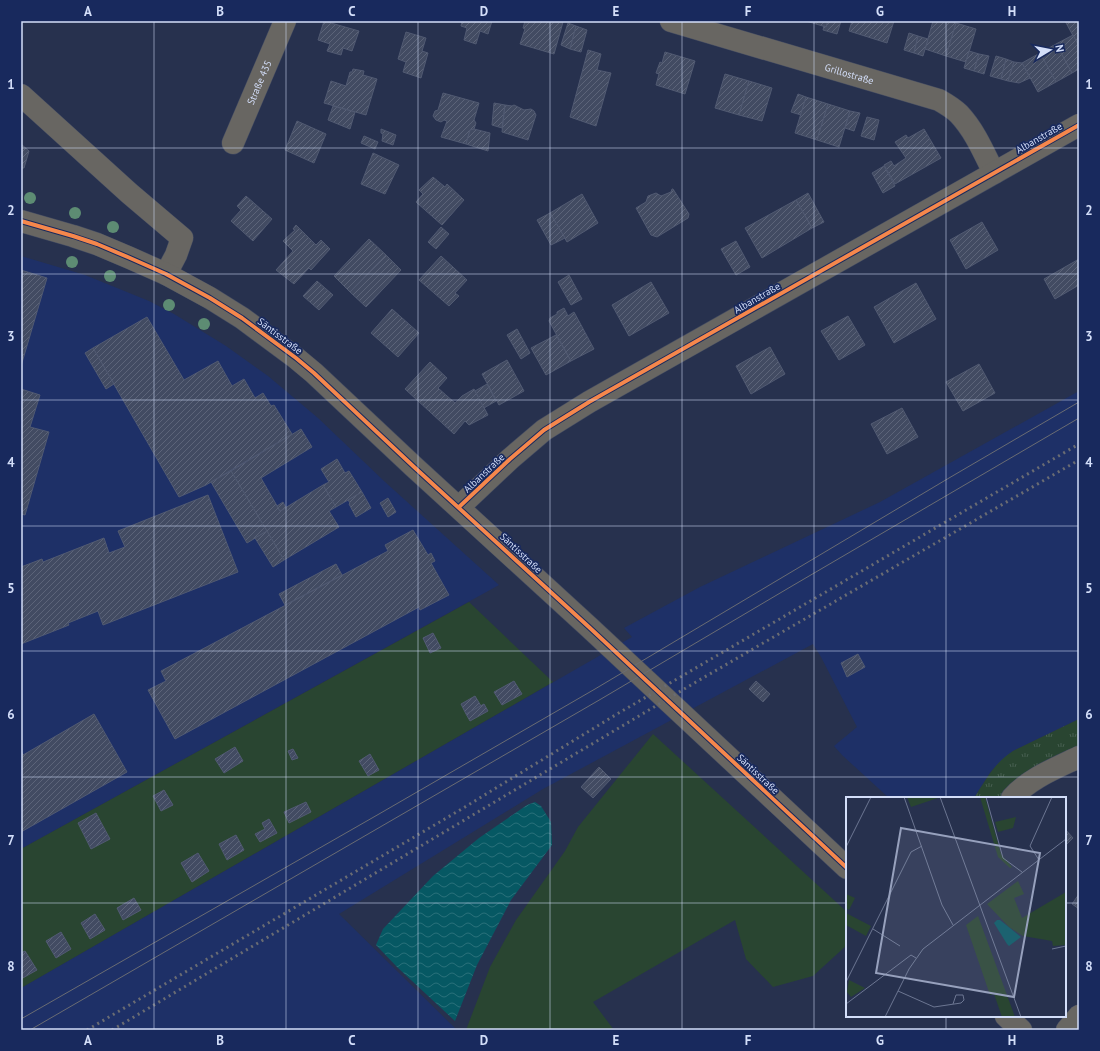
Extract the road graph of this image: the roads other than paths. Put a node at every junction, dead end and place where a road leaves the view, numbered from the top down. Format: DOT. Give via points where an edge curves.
graph roads {
  1 [pos="285,21"];
  2 [pos="671,21"];
  3 [pos="21,94"];
  4 [pos="1079,125"];
  5 [pos="233,143"];
  6 [pos="994,173"];
  7 [pos="21,221"];
  8 [pos="166,274"];
  9 [pos="459,507"];
  10 [pos="1079,757"];
  11 [pos="1013,797"];
  12 [pos="846,867"];
  13 [pos="1079,1016"];
  14 [pos="1007,1017"];
  15 [pos="1021,1030"];
  16 [pos="1067,1030"];
  1 -- 5 [label="street, Straße 435"];
  2 -- 6 [label="street, Grillostraße" via="939,100 959,114 976,137"];
  3 -- 8 [label="street" via="182,238"];
  4 -- 6 [label="street, Albanstraße"];
  6 -- 9 [label="street, Albanstraße" via="615,387 544,430"];
  7 -- 8 [label="street, Säntisstraße" via="97,244"];
  8 -- 9 [label="street, Säntisstraße" via="242,318 296,358"];
  9 -- 12 [label="street, Säntisstraße"];
  10 -- 11 [label="street" via="1044,773"];
  13 -- 16 [label="street"];
  14 -- 15 [label="street"];
}
